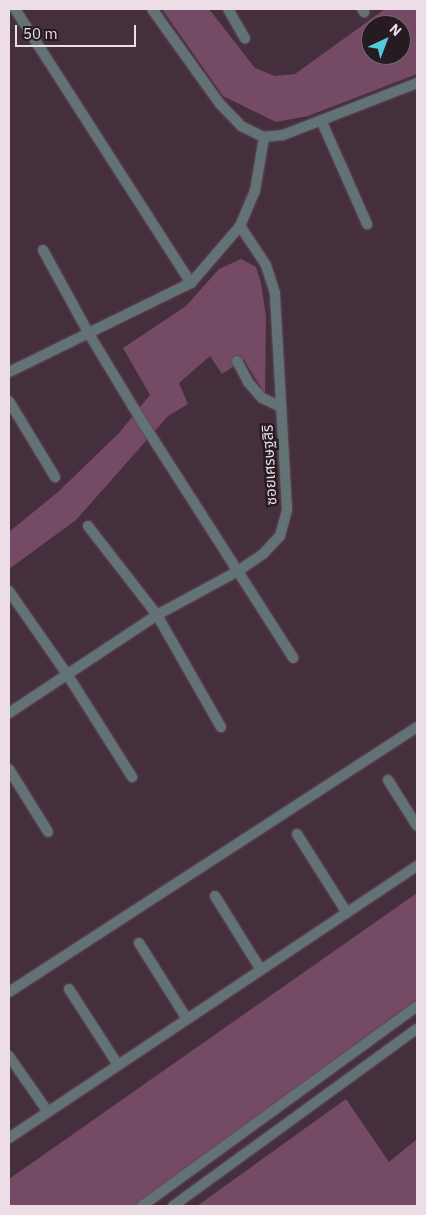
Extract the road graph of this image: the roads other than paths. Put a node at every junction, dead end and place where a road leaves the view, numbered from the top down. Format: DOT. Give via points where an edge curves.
graph roads {
  1 [pos="15,9"];
  2 [pos="152,9"];
  3 [pos="228,9"];
  4 [pos="245,39"];
  5 [pos="417,83"];
  6 [pos="321,120"];
  7 [pos="264,137"];
  8 [pos="367,224"];
  9 [pos="240,226"];
  10 [pos="43,250"];
  11 [pos="191,283"];
  12 [pos="89,334"];
  13 [pos="237,361"];
  14 [pos="9,372"];
  15 [pos="9,401"];
  16 [pos="281,407"];
  17 [pos="56,477"];
  18 [pos="88,526"];
  19 [pos="238,571"];
  20 [pos="9,591"];
  21 [pos="157,616"];
  22 [pos="293,658"];
  23 [pos="67,674"];
  24 [pos="9,713"];
  25 [pos="221,727"];
  26 [pos="417,727"];
  27 [pos="9,769"];
  28 [pos="132,777"];
  29 [pos="388,780"];
  30 [pos="417,826"];
  31 [pos="48,832"];
  32 [pos="297,834"];
  33 [pos="417,866"];
  34 [pos="215,896"];
  35 [pos="347,913"];
  36 [pos="139,943"];
  37 [pos="261,970"];
  38 [pos="69,989"];
  39 [pos="9,992"];
  40 [pos="417,1006"];
  41 [pos="188,1019"];
  42 [pos="417,1029"];
  43 [pos="9,1056"];
  44 [pos="118,1065"];
  45 [pos="48,1112"];
  46 [pos="9,1138"];
  47 [pos="142,1206"];
  48 [pos="173,1206"];
  1 -- 11 [label="street"];
  2 -- 7 [label="street" via="220,104 241,126"];
  3 -- 4 [label="street"];
  5 -- 6 [label="street"];
  6 -- 7 [label="street" via="283,135"];
  6 -- 8 [label="street"];
  7 -- 9 [label="street" via="254,191"];
  9 -- 11 [label="street"];
  9 -- 16 [label="street, ซอยเศรษฐสิริ" via="266,265 275,293"];
  10 -- 12 [label="street"];
  11 -- 12 [label="street"];
  12 -- 14 [label="street"];
  12 -- 19 [label="street"];
  13 -- 16 [label="street" via="248,382 262,398"];
  15 -- 17 [label="street"];
  16 -- 19 [label="street, ซอยเศรษฐสิริ" via="287,510 280,536 263,554"];
  18 -- 21 [label="street"];
  19 -- 21 [label="street, ซอยเศรษฐสิริ"];
  19 -- 22 [label="street"];
  20 -- 23 [label="street"];
  21 -- 23 [label="street, ซอยเศรษฐสิริ"];
  21 -- 25 [label="street"];
  23 -- 24 [label="street, ซอยเศรษฐสิริ"];
  23 -- 28 [label="street"];
  26 -- 39 [label="street"];
  27 -- 31 [label="street"];
  29 -- 30 [label="street"];
  32 -- 35 [label="street"];
  33 -- 35 [label="street"];
  34 -- 37 [label="street"];
  35 -- 37 [label="street"];
  36 -- 41 [label="street"];
  37 -- 41 [label="street"];
  38 -- 44 [label="street"];
  40 -- 47 [label="street"];
  41 -- 44 [label="street"];
  42 -- 48 [label="street"];
  43 -- 45 [label="street"];
  44 -- 45 [label="street"];
  45 -- 46 [label="street"];
}
